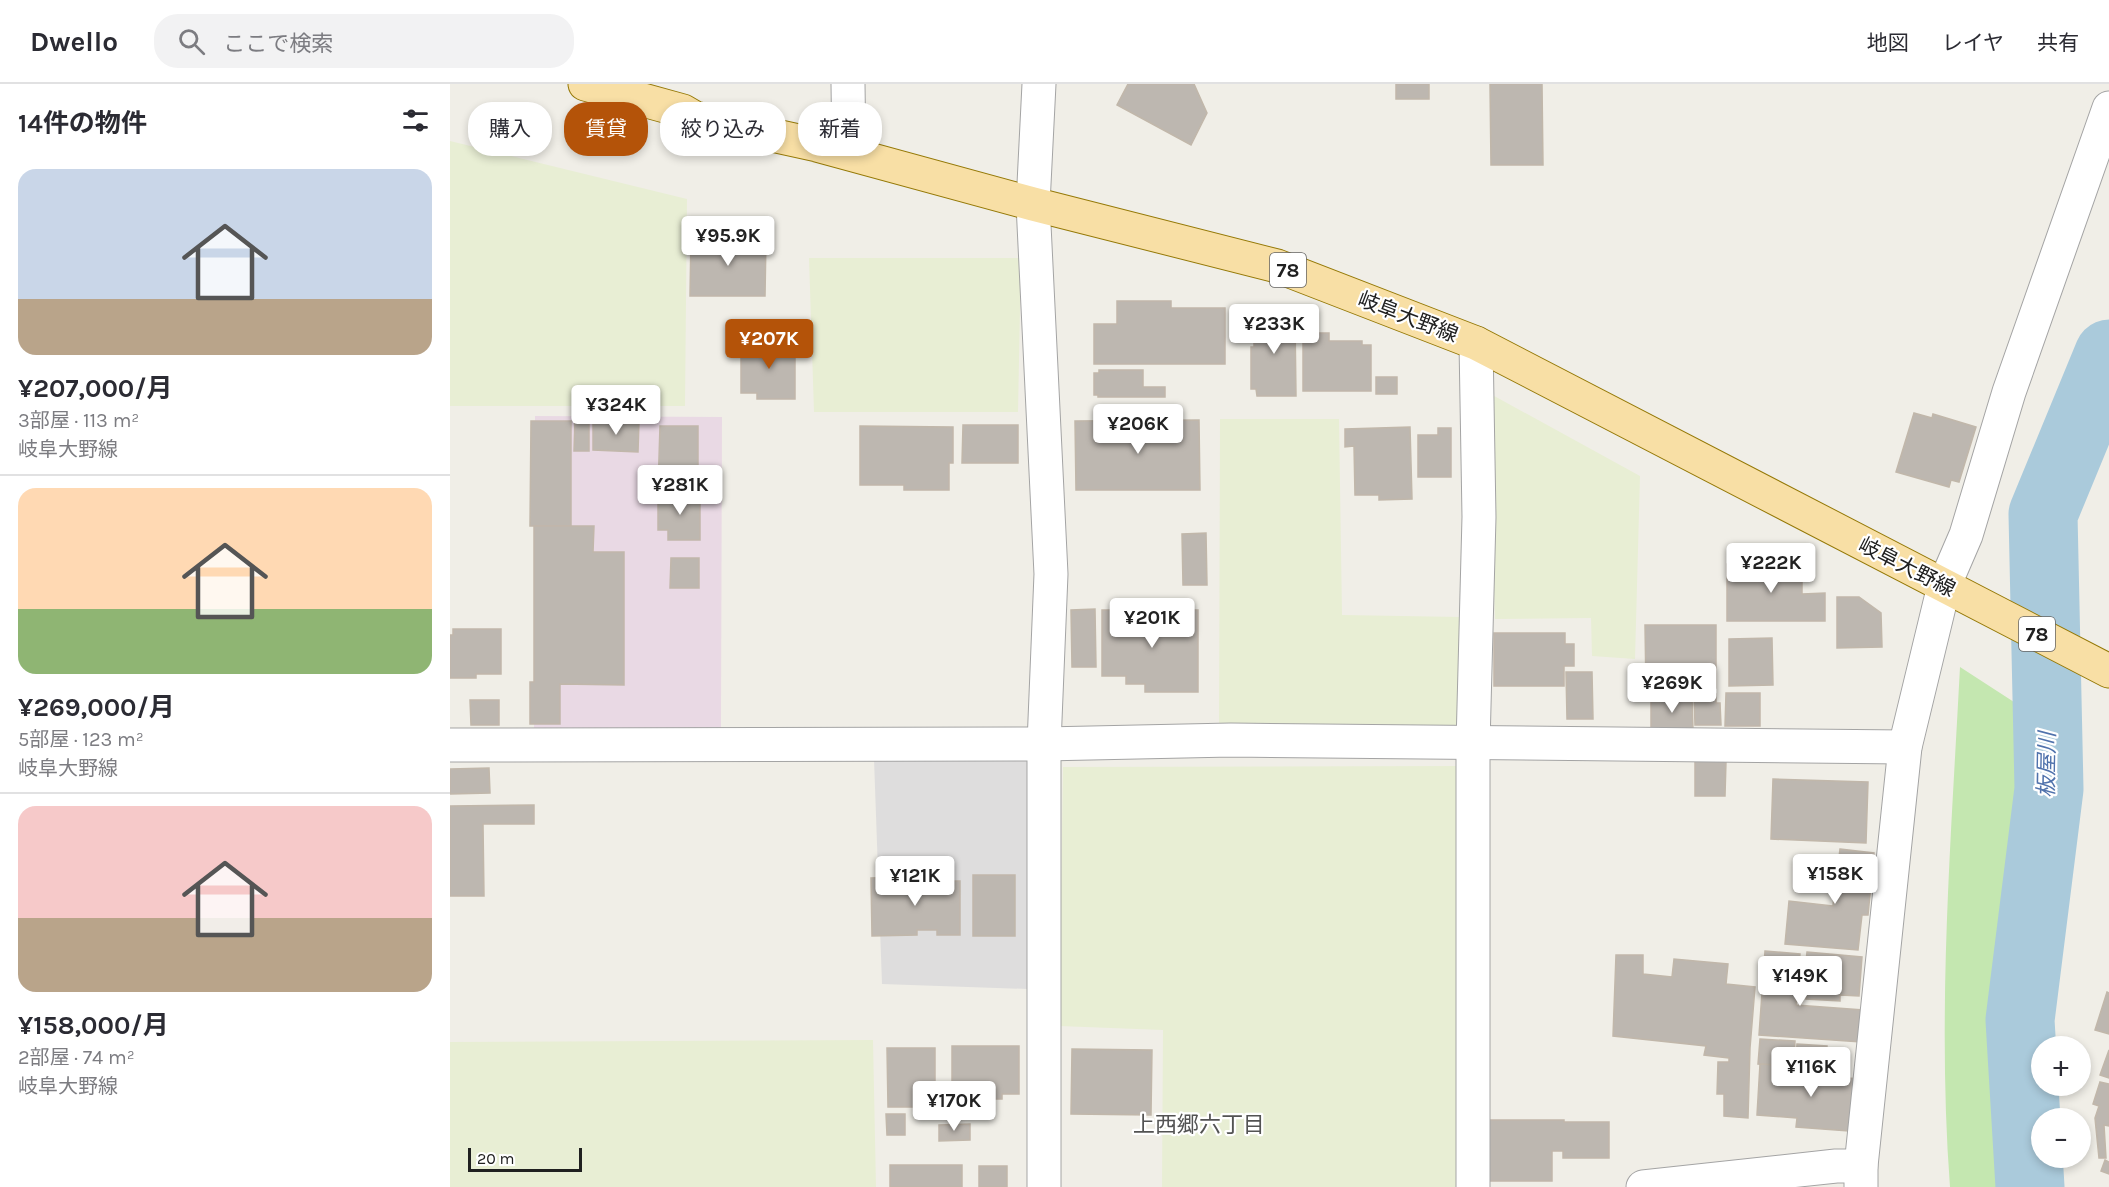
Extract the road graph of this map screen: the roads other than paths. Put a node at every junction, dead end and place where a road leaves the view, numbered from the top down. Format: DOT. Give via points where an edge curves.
graph roads {
  1 [pos="585,84"];
  2 [pos="848,84"];
  3 [pos="1039,84"];
  4 [pos="848,102"];
  5 [pos="2109,108"];
  6 [pos="798,141"];
  7 [pos="860,156"];
  8 [pos="1033,204"];
  9 [pos="1476,343"];
  10 [pos="1955,592"];
  11 [pos="2108,670"];
  12 [pos="1044,744"];
  13 [pos="1473,744"];
  14 [pos="450,745"];
  15 [pos="1905,747"];
  16 [pos="1861,1176"];
  17 [pos="1044,1187"];
  18 [pos="1473,1187"];
  19 [pos="1643,1187"];
  1 -- 6 [label="main road, 岐阜大野線 / 78" via="683,111 695,118"];
  2 -- 4 [label="street"];
  3 -- 8 [label="street"];
  5 -- 10 [label="street" via="2009,392 1966,535"];
  7 -- 8 [label="main road, 岐阜大野線 / 78"];
  8 -- 9 [label="main road, 岐阜大野線 / 78" via="1277,266"];
  8 -- 12 [label="street" via="1051,574"];
  9 -- 10 [label="main road, 岐阜大野線 / 78"];
  9 -- 13 [label="street" via="1479,517"];
  10 -- 11 [label="main road, 岐阜大野線 / 78"];
  10 -- 15 [label="street"];
  12 -- 13 [label="street" via="1231,740"];
  12 -- 14 [label="street"];
  12 -- 17 [label="street"];
  13 -- 15 [label="street"];
  13 -- 18 [label="street"];
  15 -- 16 [label="street"];
  16 -- 19 [label="street" via="1836,1166"];
}
